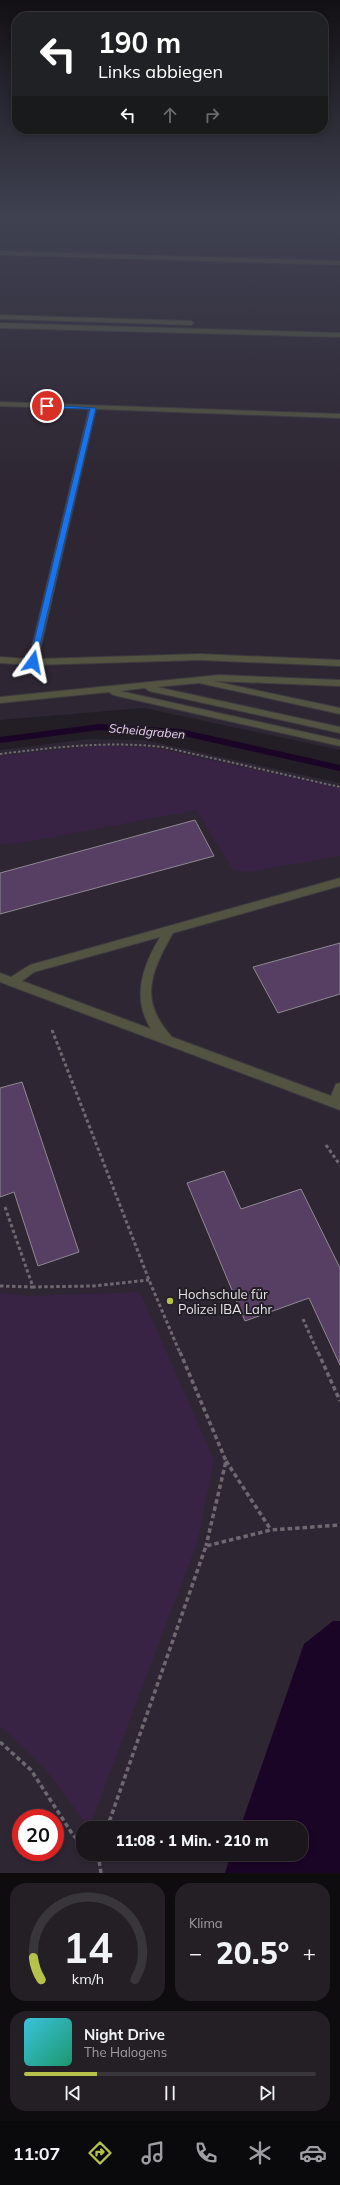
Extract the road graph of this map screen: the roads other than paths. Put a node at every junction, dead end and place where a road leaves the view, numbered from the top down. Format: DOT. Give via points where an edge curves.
graph roads {
  1 [pos="0,317"];
  2 [pos="201,323"];
  3 [pos="0,326"];
  4 [pos="340,335"];
  5 [pos="0,404"];
  6 [pos="93,408"];
  7 [pos="340,416"];
  8 [pos="0,660"];
  9 [pos="33,662"];
  10 [pos="340,663"];
  11 [pos="191,680"];
  12 [pos="340,683"];
  13 [pos="140,686"];
  14 [pos="104,690"];
  15 [pos="0,700"];
  16 [pos="340,711"];
  17 [pos="340,730"];
  18 [pos="340,743"];
  19 [pos="340,882"];
  20 [pos="169,930"];
  21 [pos="0,977"];
  22 [pos="12,982"];
  23 [pos="168,1041"];
  24 [pos="340,1088"];
  25 [pos="338,1104"];
  1 -- 2 [label="lane"];
  3 -- 4 [label="lane"];
  5 -- 6 [label="lane"];
  6 -- 7 [label="lane"];
  6 -- 9 [label="lane"];
  8 -- 9 [label="lane"];
  9 -- 10 [label="lane" via="200,658"];
  11 -- 12 [label="lane" via="219,678"];
  11 -- 13 [label="lane"];
  11 -- 16 [label="lane"];
  13 -- 14 [label="lane"];
  13 -- 17 [label="lane"];
  14 -- 15 [label="lane"];
  14 -- 18 [label="lane"];
  19 -- 20 [label="lane"];
  20 -- 22 [label="lane" via="30,969"];
  20 -- 23 [label="lane" via="148,968 146,991 151,1018"];
  21 -- 22 [label="lane"];
  22 -- 23 [label="lane"];
  23 -- 25 [label="lane"];
  24 -- 25 [label="lane"];
}
